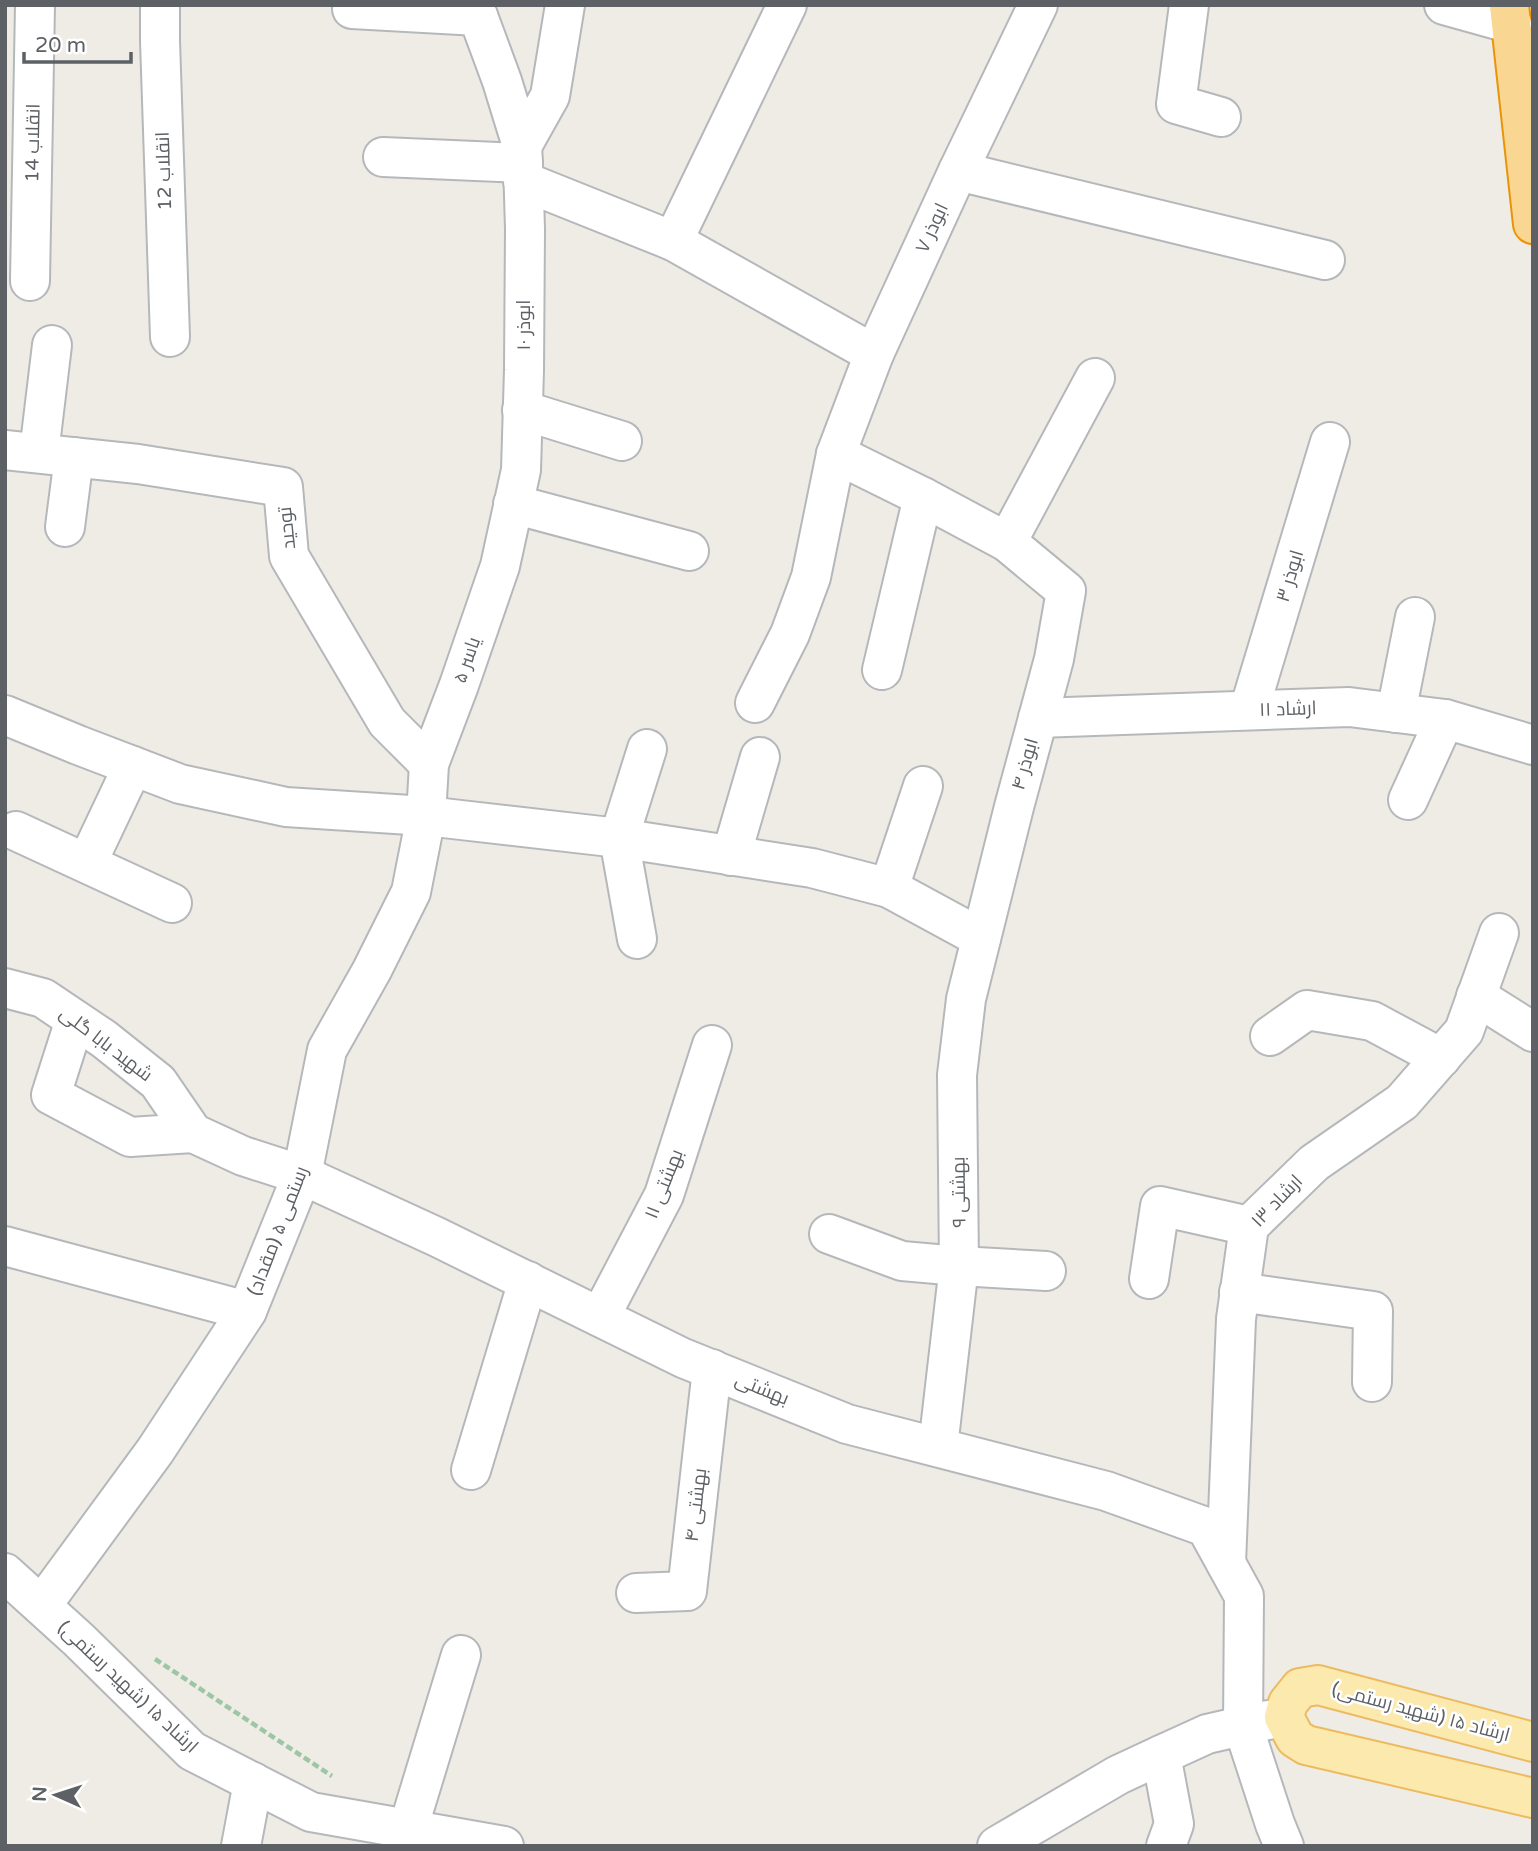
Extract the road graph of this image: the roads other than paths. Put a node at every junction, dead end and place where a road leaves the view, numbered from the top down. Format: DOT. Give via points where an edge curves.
graph roads {
  1 [pos="35,5"];
  2 [pos="160,5"];
  3 [pos="565,5"];
  4 [pos="787,5"];
  5 [pos="1038,5"];
  6 [pos="1189,5"];
  7 [pos="1444,5"];
  8 [pos="352,9"];
  9 [pos="475,10"];
  10 [pos="1510,15"];
  11 [pos="1221,117"];
  12 [pos="19,128"];
  13 [pos="383,157"];
  14 [pos="522,163"];
  15 [pos="958,171"];
  16 [pos="1533,224"];
  17 [pos="673,241"];
  18 [pos="1325,260"];
  19 [pos="30,281"];
  20 [pos="170,337"];
  21 [pos="52,345"];
  22 [pos="874,354"];
  23 [pos="1095,378"];
  24 [pos="523,410"];
  25 [pos="622,441"];
  26 [pos="1330,442"];
  27 [pos="39,453"];
  28 [pos="836,454"];
  29 [pos="923,497"];
  30 [pos="513,504"];
  31 [pos="65,527"];
  32 [pos="1007,542"];
  33 [pos="689,551"];
  34 [pos="1415,617"];
  35 [pos="882,670"];
  36 [pos="755,703"];
  37 [pos="1249,710"];
  38 [pos="1396,713"];
  39 [pos="5,715"];
  40 [pos="1038,718"];
  41 [pos="1445,719"];
  42 [pos="1533,745"];
  43 [pos="646,749"];
  44 [pos="760,757"];
  45 [pos="429,764"];
  46 [pos="133,766"];
  47 [pos="923,786"];
  48 [pos="1408,800"];
  49 [pos="426,816"];
  50 [pos="16,831"];
  51 [pos="619,838"];
  52 [pos="731,856"];
  53 [pos="87,863"];
  54 [pos="889,888"];
  55 [pos="172,903"];
  56 [pos="1499,933"];
  57 [pos="981,938"];
  58 [pos="636,939"];
  59 [pos="5,988"];
  60 [pos="1476,996"];
  61 [pos="75,1020"];
  62 [pos="1533,1032"];
  63 [pos="1270,1036"];
  64 [pos="712,1045"];
  65 [pos="1441,1058"];
  66 [pos="193,1133"];
  67 [pos="302,1175"];
  68 [pos="1249,1226"];
  69 [pos="829,1234"];
  70 [pos="5,1246"];
  71 [pos="960,1266"];
  72 [pos="1046,1271"];
  73 [pos="1149,1279"];
  74 [pos="528,1281"];
  75 [pos="1239,1293"];
  76 [pos="247,1311"];
  77 [pos="600,1317"];
  78 [pos="712,1369"];
  79 [pos="1372,1382"];
  80 [pos="938,1447"];
  81 [pos="471,1470"];
  82 [pos="1226,1563"];
  83 [pos="5,1573"];
  84 [pos="636,1593"];
  85 [pos="41,1605"];
  86 [pos="461,1655"];
  87 [pos="1284,1717"];
  88 [pos="1243,1726"];
  89 [pos="1533,1742"];
  90 [pos="1161,1755"];
  91 [pos="253,1782"];
  92 [pos="1533,1798"];
  93 [pos="408,1829"];
  94 [pos="241,1846"];
  95 [pos="504,1846"];
  96 [pos="997,1846"];
  97 [pos="1166,1846"];
  98 [pos="1284,1846"];
  1 -- 12 [label="street, انقلاب 14"];
  2 -- 20 [label="street, انقلاب 12"];
  3 -- 14 [label="street" via="550,96"];
  4 -- 17 [label="street"];
  5 -- 15 [label="street, ابوذر ۷"];
  6 -- 11 [label="street" via="1176,104"];
  7 -- 10 [label="street"];
  8 -- 9 [label="street"];
  9 -- 14 [label="street, ابوذر ۱۰" via="502,81"];
  10 -- 16 [label="highway"];
  12 -- 19 [label="street, انقلاب 14"];
  13 -- 14 [label="street"];
  14 -- 17 [label="street"];
  14 -- 24 [label="street, ابوذر ۱۰"];
  15 -- 18 [label="street"];
  15 -- 22 [label="street, ابوذر ۷"];
  17 -- 22 [label="street"];
  21 -- 27 [label="street"];
  22 -- 28 [label="street, ابوذر ۷"];
  23 -- 32 [label="street"];
  24 -- 25 [label="street"];
  24 -- 30 [label="street, ابوذر ۱۰" via="521,471"];
  26 -- 37 [label="street, ابوذر ۳"];
  27 -- 31 [label="street"];
  27 -- 45 [label="street, توحید" via="283,487 289,556 387,722"];
  28 -- 29 [label="street"];
  28 -- 36 [label="street, ابوذر ۷" via="811,577 790,634"];
  29 -- 32 [label="street"];
  29 -- 35 [label="street"];
  30 -- 33 [label="street"];
  30 -- 45 [label="street, یاسر ۵" via="500,566"];
  32 -- 40 [label="street, ابوذر ۴" via="1066,591"];
  34 -- 38 [label="street"];
  37 -- 38 [label="street, ارشاد ۱۱" via="1349,707"];
  37 -- 40 [label="street, ارشاد ۱۱"];
  38 -- 41 [label="street, ارشاد ۱۱"];
  39 -- 46 [label="street"];
  40 -- 57 [label="street, ابوذر ۴"];
  41 -- 42 [label="street, ارشاد ۱۱"];
  41 -- 48 [label="street"];
  43 -- 51 [label="street"];
  44 -- 52 [label="street"];
  45 -- 49 [label="street, یاسر ۵"];
  46 -- 49 [label="street" via="180,783 286,807"];
  46 -- 53 [label="street"];
  47 -- 54 [label="street"];
  49 -- 51 [label="street"];
  49 -- 67 [label="street, رستمی ۵ (مقداد)" via="411,892 327,1050"];
  50 -- 53 [label="street"];
  51 -- 52 [label="street"];
  51 -- 58 [label="street"];
  52 -- 54 [label="street" via="811,868"];
  53 -- 55 [label="street"];
  54 -- 57 [label="street"];
  56 -- 60 [label="street, ارشاد ۱۳"];
  57 -- 71 [label="street, بهشتی ۹" via="966,999 957,1075"];
  59 -- 61 [label="street, شهید بابا گلی" via="43,998"];
  60 -- 62 [label="street"];
  60 -- 65 [label="street, ارشاد ۱۳" via="1464,1031"];
  61 -- 66 [label="street, شهید بابا گلی" via="158,1082"];
  61 -- 66 [label="street" via="51,1095 130,1137"];
  63 -- 65 [label="street" via="1307,1010 1373,1021"];
  64 -- 77 [label="street, بهشتی ۱۱" via="664,1195"];
  65 -- 68 [label="street, ارشاد ۱۳" via="1402,1102 1314,1163"];
  66 -- 67 [label="street"];
  67 -- 74 [label="street, بهشتی"];
  67 -- 76 [label="street, رستمی ۵ (مقداد)"];
  68 -- 73 [label="street" via="1160,1206"];
  68 -- 75 [label="street, ارشاد ۱۳"];
  69 -- 71 [label="street" via="902,1261"];
  70 -- 76 [label="street"];
  71 -- 72 [label="street"];
  71 -- 80 [label="street, بهشتی ۹"];
  74 -- 77 [label="street, بهشتی"];
  74 -- 81 [label="street"];
  75 -- 79 [label="street" via="1373,1311"];
  75 -- 82 [label="street, ارشاد ۱۳"];
  76 -- 85 [label="street, رستمی ۵ (مقداد)" via="155,1451"];
  77 -- 78 [label="street, بهشتی"];
  78 -- 80 [label="street, بهشتی" via="847,1424"];
  78 -- 84 [label="street, بهشتی ۴" via="687,1591"];
  80 -- 82 [label="street, بهشتی" via="1106,1491 1206,1527"];
  82 -- 88 [label="street, بهشتی" via="1244,1596"];
  83 -- 85 [label="street, ارشاد ۱۵ (شهید رستمی)"];
  85 -- 91 [label="street, ارشاد ۱۵ (شهید رستمی)" via="192,1751"];
  86 -- 93 [label="street"];
  87 -- 88 [label="street"];
  87 -- 89 [label="main road, ارشاد ۱۵ (شهید رستمی)" via="1300,1688 1318,1685"];
  87 -- 92 [label="main road" via="1295,1738 1306,1745"];
  88 -- 90 [label="street" via="1207,1734"];
  88 -- 98 [label="street, بهشتی"];
  90 -- 96 [label="street"];
  90 -- 97 [label="street" via="1174,1824"];
  91 -- 93 [label="street, ارشاد ۱۵ (شهید رستمی)" via="311,1812"];
  91 -- 94 [label="street"];
  93 -- 95 [label="street, ارشاد ۱۵ (شهید رستمی)"];
}
